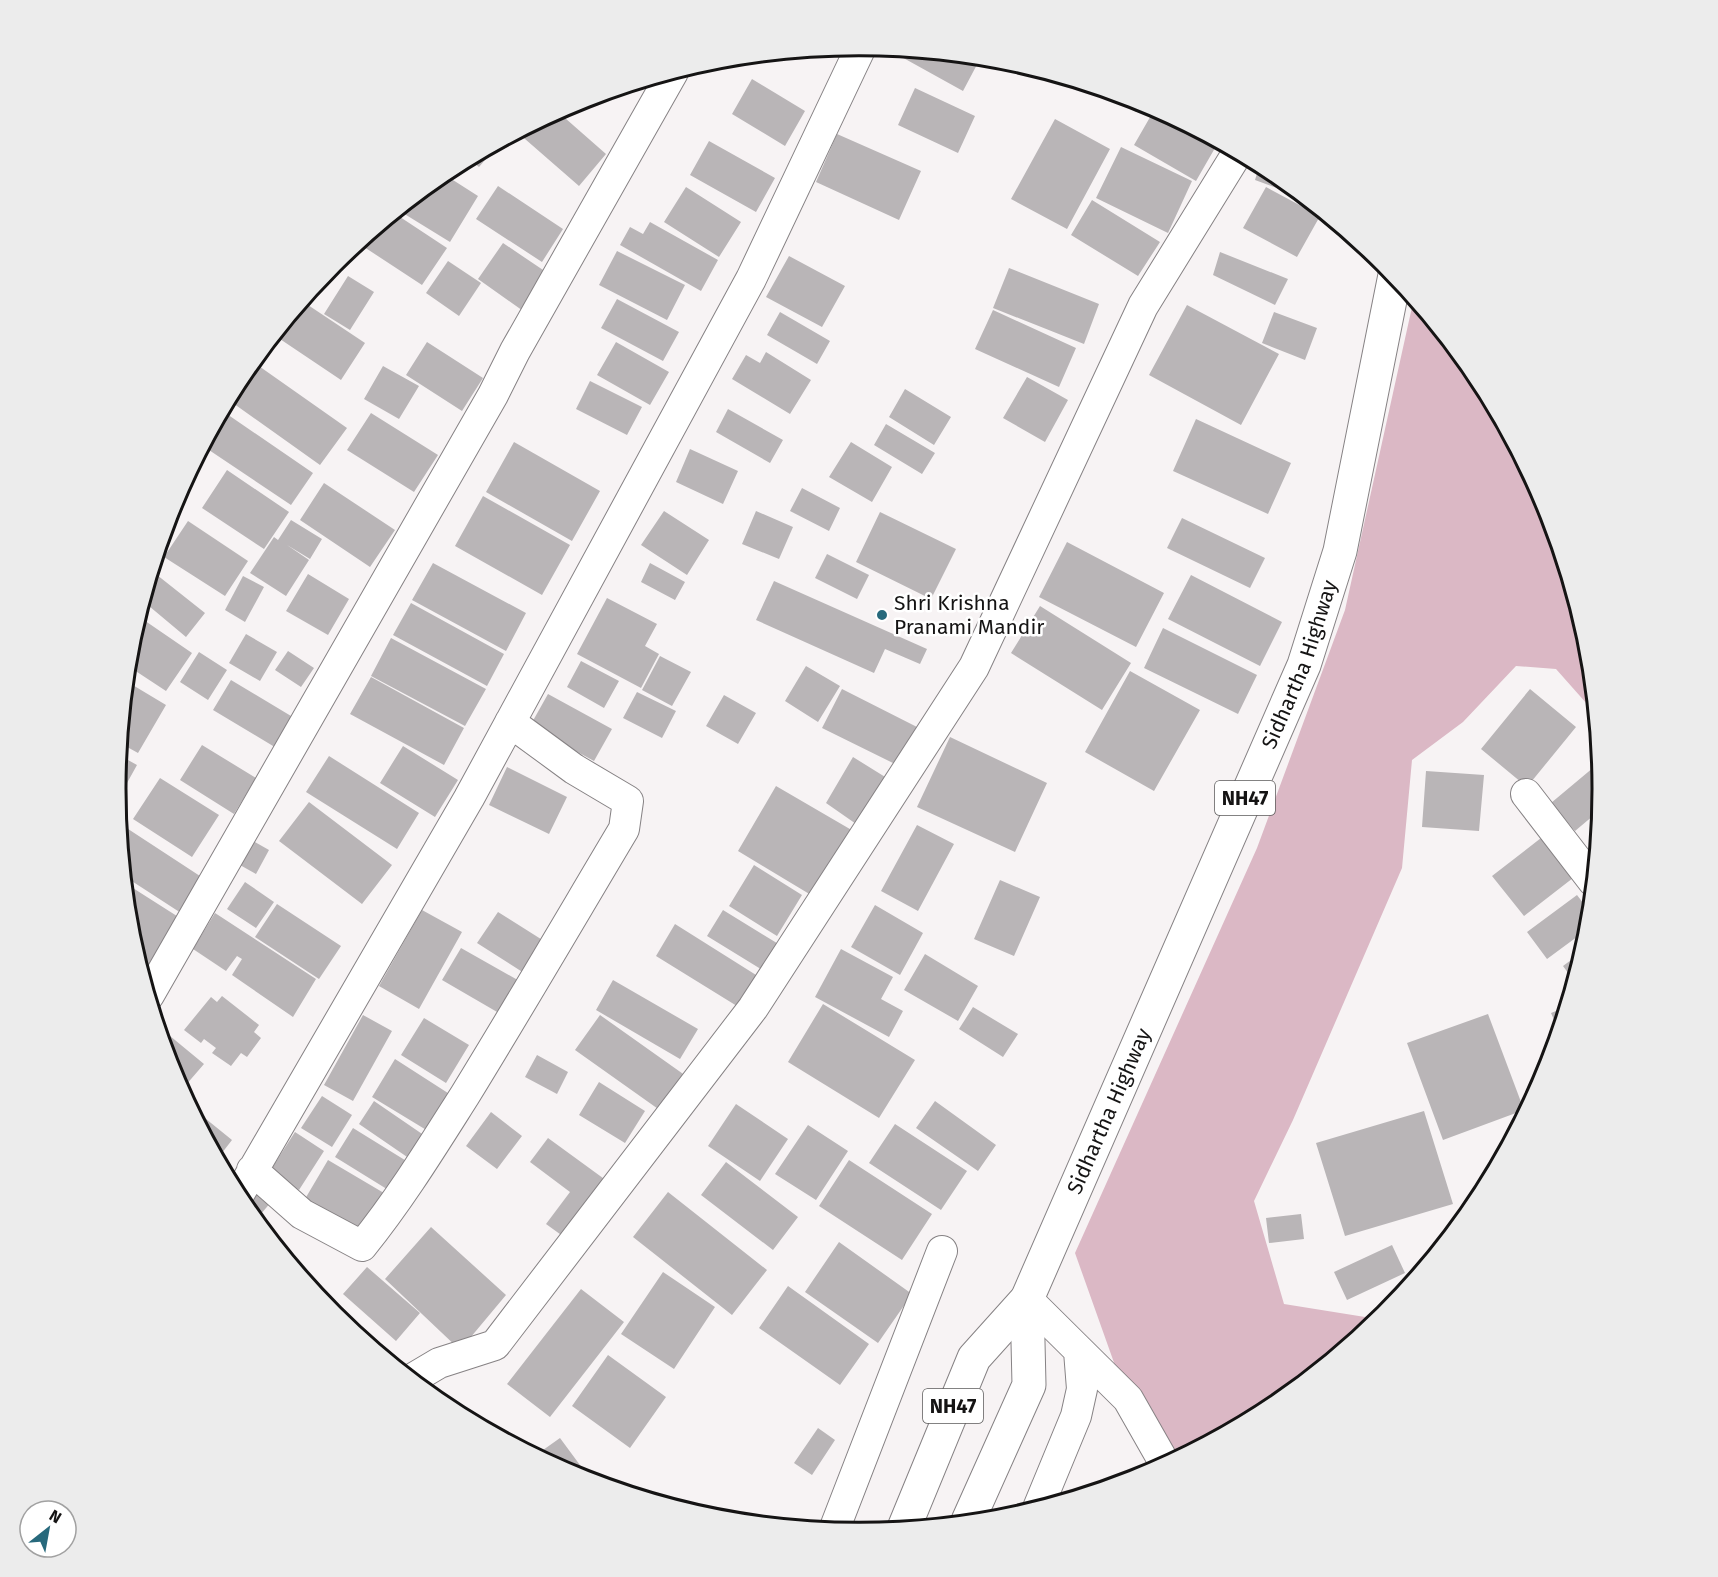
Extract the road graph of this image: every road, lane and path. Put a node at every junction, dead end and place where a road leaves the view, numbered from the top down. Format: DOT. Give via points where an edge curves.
graph roads {
  1 [pos="857,56"];
  2 [pos="668,80"];
  3 [pos="1234,159"];
  4 [pos="1393,287"];
  5 [pos="510,722"];
  6 [pos="1526,794"];
  7 [pos="1587,873"];
  8 [pos="153,986"];
  9 [pos="252,1170"];
  10 [pos="244,1186"];
  11 [pos="942,1251"];
  12 [pos="1027,1299"];
  13 [pos="1079,1351"];
  14 [pos="439,1363"];
  15 [pos="419,1374"];
  16 [pos="431,1383"];
  17 [pos="1161,1456"];
  18 [pos="1042,1499"];
  19 [pos="972,1512"];
  20 [pos="907,1520"];
  21 [pos="837,1521"];
  1 -- 5 [label="street" via="751,279"];
  2 -- 8 [label="street" via="493,396"];
  3 -- 14 [label="street" via="1143,306 974,667 753,1008 495,1345"];
  4 -- 12 [label="highway, Sidhartha Highway / NH47" via="1340,551 1304,665"];
  5 -- 9 [label="street"];
  5 -- 9 [label="street" via="574,769 628,801 624,829 431,1149 362,1246 302,1214"];
  6 -- 7 [label="street"];
  9 -- 10 [label="street"];
  11 -- 21 [label="street"];
  12 -- 13 [label="street"];
  12 -- 19 [label="highway, Sidhartha Highway / NH47" via="1029,1385"];
  12 -- 20 [label="highway, Sidhartha Highway / NH47" via="974,1358"];
  13 -- 17 [label="street" via="1128,1399"];
  13 -- 18 [label="street" via="1082,1389 1076,1416"];
  14 -- 15 [label="street"];
  14 -- 16 [label="street"];
}
